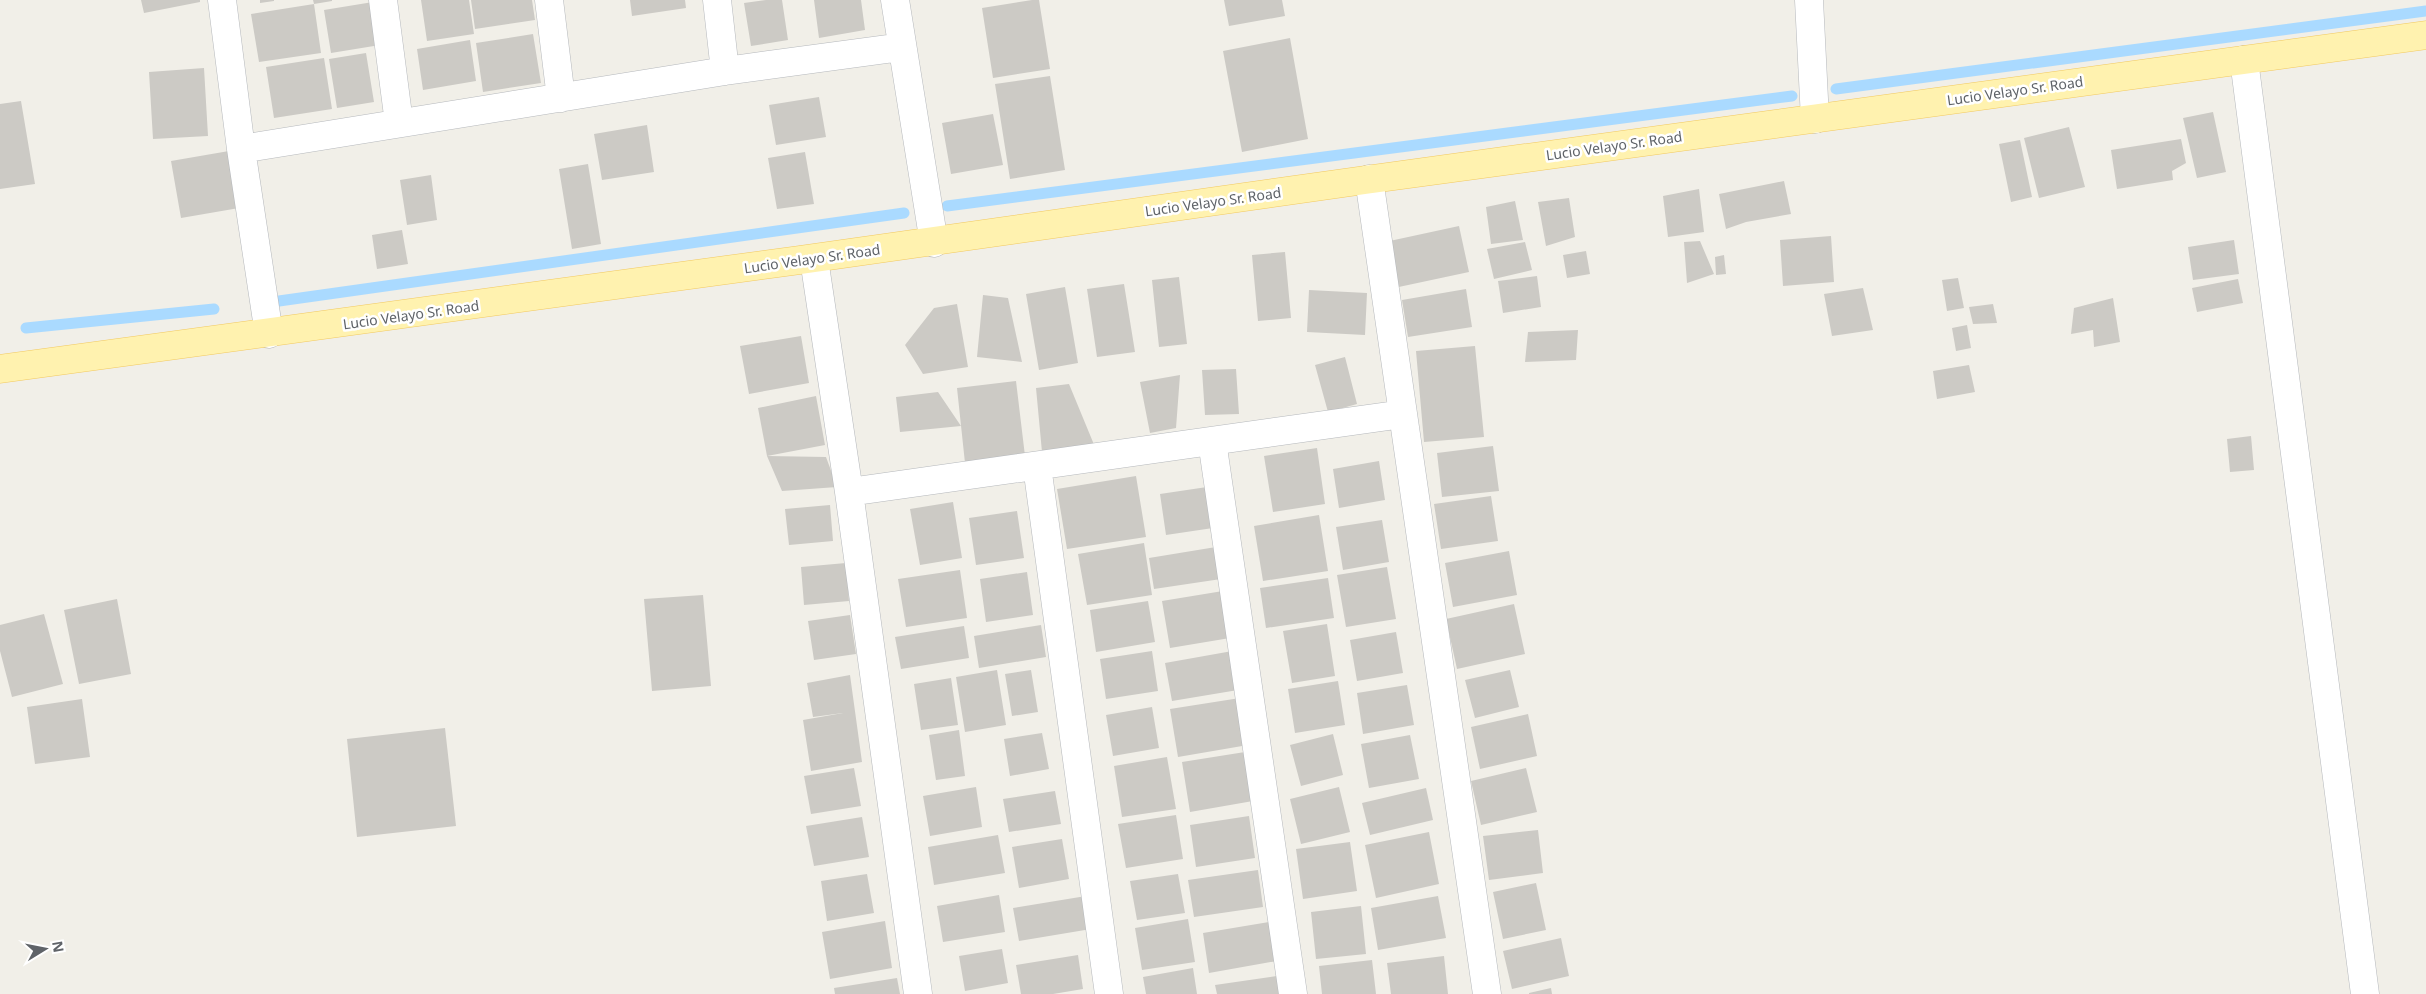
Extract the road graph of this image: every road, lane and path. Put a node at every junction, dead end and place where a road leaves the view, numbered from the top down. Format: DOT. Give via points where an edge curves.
graph roads {
  1 [pos="222,0"];
  2 [pos="383,0"];
  3 [pos="549,0"];
  4 [pos="717,0"];
  5 [pos="895,0"];
  6 [pos="1809,0"];
  7 [pos="2426,35"];
  8 [pos="902,47"];
  9 [pos="2244,60"];
  10 [pos="725,71"];
  11 [pos="561,98"];
  12 [pos="1815,119"];
  13 [pos="399,123"];
  14 [pos="241,149"];
  15 [pos="1369,179"];
  16 [pos="934,243"];
  17 [pos="814,259"];
  18 [pos="268,328"];
  19 [pos="0,369"];
  20 [pos="1403,414"];
  21 [pos="1212,441"];
  22 [pos="1038,466"];
  23 [pos="849,492"];
  24 [pos="918,994"];
  25 [pos="1109,994"];
  26 [pos="1293,994"];
  27 [pos="1487,994"];
  28 [pos="2365,994"];
  1 -- 14 [label="street"];
  2 -- 13 [label="street"];
  3 -- 11 [label="street"];
  4 -- 10 [label="street"];
  5 -- 8 [label="street"];
  6 -- 12 [label="street"];
  7 -- 9 [label="main road, Lucio Velayo Sr. Road"];
  8 -- 10 [label="street"];
  8 -- 16 [label="street"];
  9 -- 12 [label="main road, Lucio Velayo Sr. Road"];
  9 -- 28 [label="street"];
  10 -- 11 [label="street"];
  11 -- 13 [label="street"];
  12 -- 15 [label="main road, Lucio Velayo Sr. Road"];
  13 -- 14 [label="street"];
  14 -- 18 [label="street"];
  15 -- 16 [label="main road, Lucio Velayo Sr. Road"];
  15 -- 20 [label="street"];
  16 -- 17 [label="main road, Lucio Velayo Sr. Road"];
  17 -- 18 [label="main road, Lucio Velayo Sr. Road"];
  17 -- 23 [label="street"];
  18 -- 19 [label="main road, Lucio Velayo Sr. Road"];
  20 -- 21 [label="street"];
  20 -- 27 [label="street"];
  21 -- 22 [label="street"];
  21 -- 26 [label="street"];
  22 -- 23 [label="street"];
  22 -- 25 [label="street"];
  23 -- 24 [label="street"];
}
